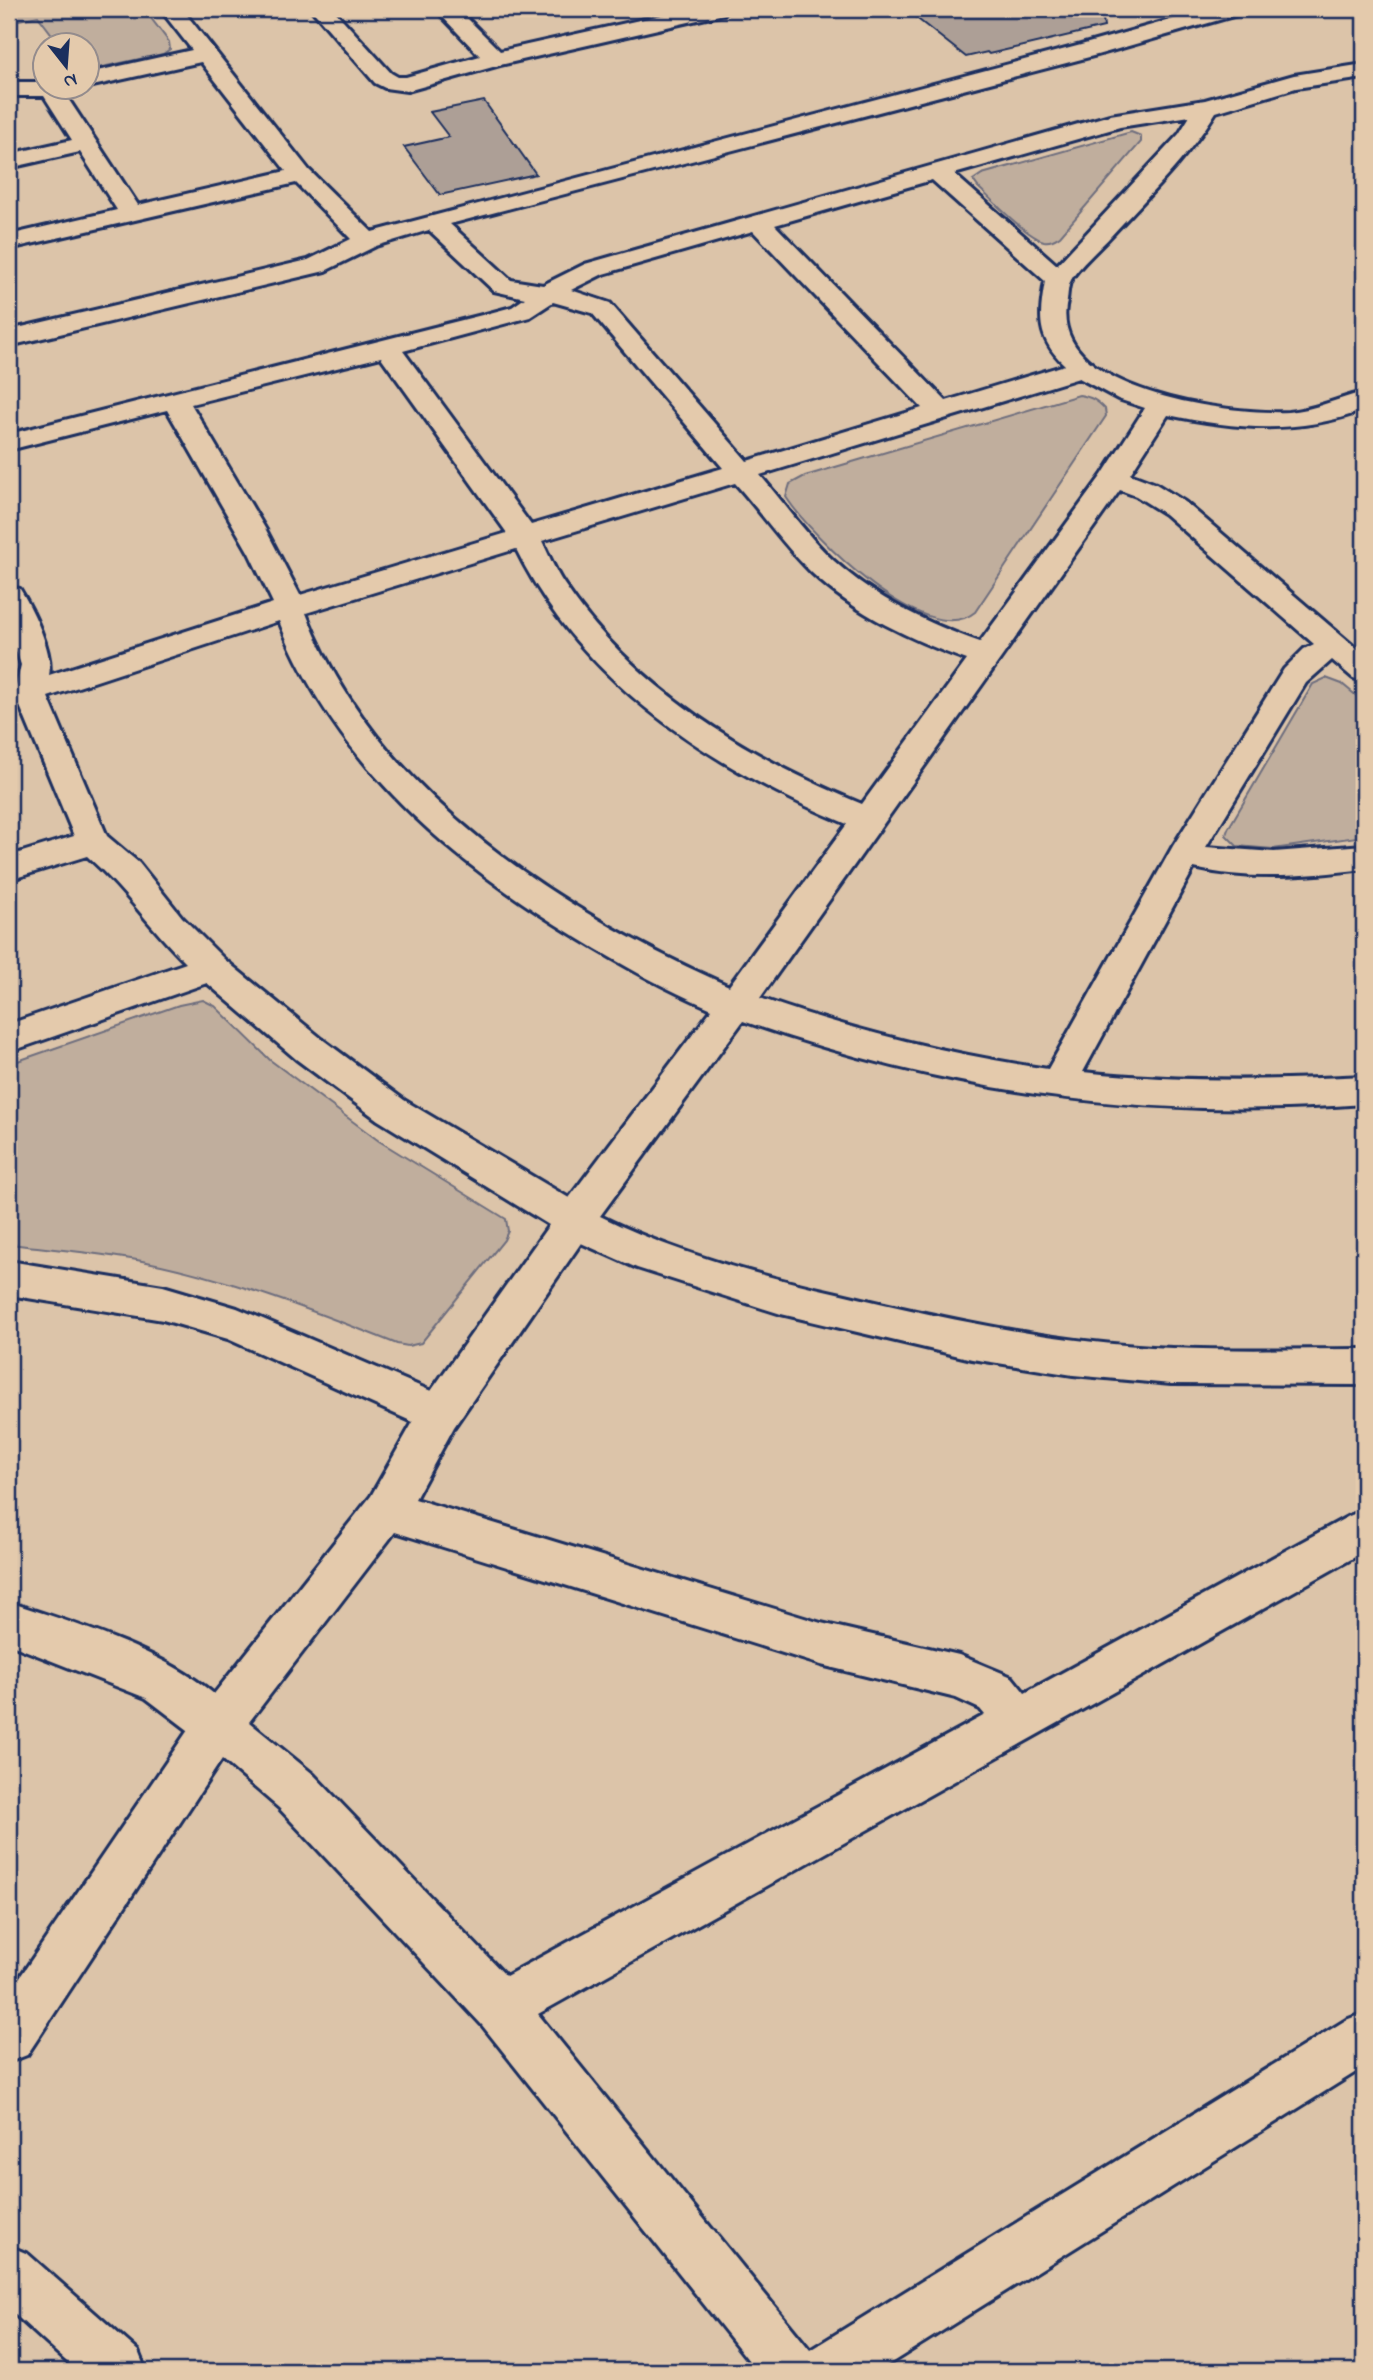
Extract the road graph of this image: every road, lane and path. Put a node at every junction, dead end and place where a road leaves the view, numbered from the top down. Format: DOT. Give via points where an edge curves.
graph roads {
  1 [pos="171,9"];
  2 [pos="321,9"];
  3 [pos="446,9"];
  4 [pos="716,9"];
  5 [pos="1232,9"];
  6 [pos="579,17"];
  7 [pos="597,34"];
  8 [pos="205,54"];
  9 [pos="495,58"];
  10 [pos="1364,71"];
  11 [pos="102,77"];
  12 [pos="32,88"];
  13 [pos="9,89"];
  14 [pos="60,102"];
  15 [pos="1207,107"];
  16 [pos="86,144"];
  17 [pos="9,161"];
  18 [pos="936,171"];
  19 [pos="301,175"];
  20 [pos="132,214"];
  21 [pos="432,221"];
  22 [pos="758,222"];
  23 [pos="367,241"];
  24 [pos="9,242"];
  25 [pos="1058,279"];
  26 [pos="547,294"];
  27 [pos="9,338"];
  28 [pos="387,347"];
  29 [pos="1082,369"];
  30 [pos="175,400"];
  31 [pos="1364,400"];
  32 [pos="1161,405"];
  33 [pos="939,411"];
  34 [pos="9,442"];
  35 [pos="742,471"];
  36 [pos="1114,478"];
  37 [pos="525,537"];
  38 [pos="9,596"];
  39 [pos="289,608"];
  40 [pos="1335,646"];
  41 [pos="985,655"];
  42 [pos="1364,671"];
  43 [pos="20,696"];
  44 [pos="869,820"];
  45 [pos="93,842"];
  46 [pos="1185,854"];
  47 [pos="1364,857"];
  48 [pos="9,868"];
  49 [pos="212,968"];
  50 [pos="736,1004"];
  51 [pos="9,1038"];
  52 [pos="1059,1082"];
  53 [pos="1364,1090"];
  54 [pos="574,1221"];
  55 [pos="9,1278"];
  56 [pos="1364,1367"];
  57 [pos="439,1414"];
  58 [pos="386,1510"];
  59 [pos="1364,1530"];
  60 [pos="9,1623"];
  61 [pos="1017,1720"];
  62 [pos="217,1727"];
  63 [pos="500,2007"];
  64 [pos="9,2037"];
  65 [pos="1364,2038"];
  66 [pos="9,2273"];
  67 [pos="118,2371"];
  68 [pos="792,2371"];
  69 [pos="827,2371"];
  1 -- 8 [label="street"];
  2 -- 9 [label="street" via="383,78 393,83 416,83"];
  3 -- 9 [label="street"];
  4 -- 7 [label="street"];
  5 -- 21 [label="street"];
  6 -- 7 [label="street"];
  7 -- 9 [label="street"];
  8 -- 11 [label="street"];
  8 -- 19 [label="street"];
  10 -- 15 [label="street" via="1294,82"];
  12 -- 13 [label="street"];
  14 -- 16 [label="street"];
  15 -- 18 [label="street" via="1126,118"];
  15 -- 25 [label="street" via="1188,138"];
  16 -- 17 [label="street"];
  16 -- 20 [label="street"];
  18 -- 22 [label="street"];
  18 -- 25 [label="street"];
  19 -- 20 [label="street"];
  19 -- 23 [label="street"];
  20 -- 24 [label="street"];
  21 -- 23 [label="street"];
  21 -- 26 [label="street" via="503,286"];
  22 -- 26 [label="street" via="594,269"];
  22 -- 33 [label="street"];
  23 -- 27 [label="street" via="316,266"];
  25 -- 29 [label="street" via="1051,310 1056,331 1066,352"];
  26 -- 28 [label="street" via="521,312"];
  26 -- 35 [label="street" via="591,304 611,316"];
  28 -- 30 [label="street"];
  28 -- 37 [label="street"];
  29 -- 32 [label="street" via="1107,386"];
  29 -- 33 [label="street"];
  30 -- 34 [label="street"];
  30 -- 39 [label="street" via="277,577"];
  31 -- 32 [label="street" via="1345,409 1289,419 1218,416"];
  32 -- 36 [label="street"];
  33 -- 35 [label="street"];
  35 -- 37 [label="street"];
  35 -- 41 [label="street" via="801,545 849,589 912,627"];
  36 -- 40 [label="street" via="1175,508"];
  36 -- 41 [label="street"];
  37 -- 39 [label="street"];
  37 -- 44 [label="street" via="562,604 609,659 654,699 752,764 818,800"];
  38 -- 43 [label="street" via="36,665"];
  39 -- 43 [label="street"];
  39 -- 50 [label="street" via="320,672 376,756 448,831 504,875 605,938"];
  40 -- 42 [label="street"];
  40 -- 46 [label="street" via="1315,656 1295,676"];
  41 -- 44 [label="street"];
  43 -- 45 [label="street"];
  44 -- 50 [label="street"];
  45 -- 48 [label="street"];
  45 -- 49 [label="street" via="128,872 170,926"];
  46 -- 47 [label="street" via="1253,864"];
  46 -- 52 [label="street"];
  49 -- 51 [label="street"];
  49 -- 54 [label="street" via="391,1110"];
  50 -- 52 [label="street" via="913,1059"];
  50 -- 54 [label="street"];
  52 -- 53 [label="street" via="1240,1096"];
  54 -- 56 [label="street" via="651,1256 782,1297 972,1342 1171,1366"];
  54 -- 57 [label="street"];
  55 -- 57 [label="street" via="114,1293 236,1325"];
  57 -- 58 [label="street"];
  58 -- 61 [label="street" via="821,1644 959,1678 996,1693"];
  58 -- 62 [label="street"];
  59 -- 61 [label="street"];
  60 -- 62 [label="street" via="162,1684"];
  61 -- 63 [label="street"];
  62 -- 63 [label="street" via="296,1791"];
  62 -- 64 [label="street"];
  63 -- 68 [label="street"];
  65 -- 69 [label="street"];
  66 -- 67 [label="street"];
}
